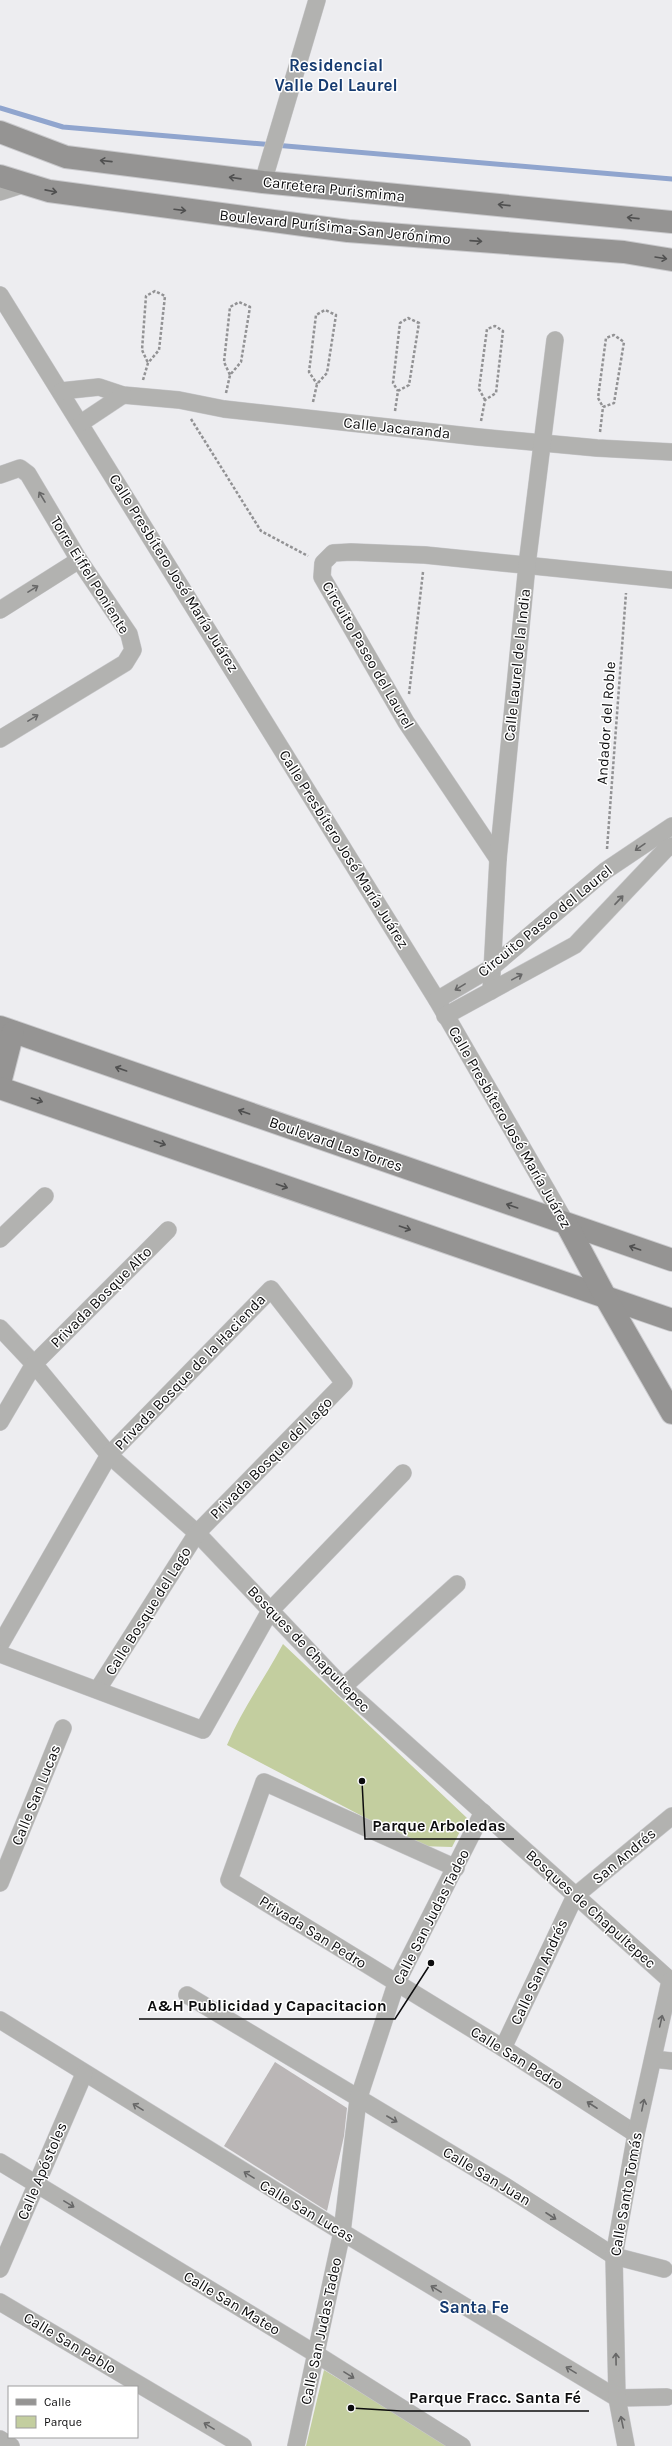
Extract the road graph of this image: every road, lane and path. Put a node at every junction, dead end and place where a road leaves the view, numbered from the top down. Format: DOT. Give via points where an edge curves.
graph roads {
  1 [pos="317,0"];
  2 [pos="0,132"];
  3 [pos="0,176"];
  4 [pos="263,182"];
  5 [pos="24,184"];
  6 [pos="0,192"];
  7 [pos="672,222"];
  8 [pos="672,260"];
  9 [pos="0,294"];
  10 [pos="555,340"];
  11 [pos="148,363"];
  12 [pos="230,375"];
  13 [pos="317,384"];
  14 [pos="61,391"];
  15 [pos="398,391"];
  16 [pos="131,395"];
  17 [pos="179,400"];
  18 [pos="485,400"];
  19 [pos="604,407"];
  20 [pos="224,409"];
  21 [pos="309,418"];
  22 [pos="81,423"];
  23 [pos="392,427"];
  24 [pos="478,437"];
  25 [pos="543,443"];
  26 [pos="597,448"];
  27 [pos="672,452"];
  28 [pos="0,475"];
  29 [pos="424,555"];
  30 [pos="79,560"];
  31 [pos="323,563"];
  32 [pos="527,565"];
  33 [pos="628,576"];
  34 [pos="672,580"];
  35 [pos="0,610"];
  36 [pos="406,722"];
  37 [pos="0,739"];
  38 [pos="667,829"];
  39 [pos="669,848"];
  40 [pos="498,859"];
  41 [pos="605,871"];
  42 [pos="491,968"];
  43 [pos="491,991"];
  44 [pos="437,1000"];
  45 [pos="446,1016"];
  46 [pos="7,1029"];
  47 [pos="0,1083"];
  48 [pos="0,1088"];
  49 [pos="45,1196"];
  50 [pos="568,1225"];
  51 [pos="168,1230"];
  52 [pos="0,1239"];
  53 [pos="672,1260"];
  54 [pos="606,1298"];
  55 [pos="672,1320"];
  56 [pos="0,1328"];
  57 [pos="34,1364"];
  58 [pos="344,1383"];
  59 [pos="672,1413"];
  60 [pos="0,1422"];
  61 [pos="109,1455"];
  62 [pos="403,1473"];
  63 [pos="197,1532"];
  64 [pos="457,1584"];
  65 [pos="270,1610"];
  66 [pos="0,1645"];
  67 [pos="0,1654"];
  68 [pos="343,1687"];
  69 [pos="98,1689"];
  70 [pos="63,1728"];
  71 [pos="483,1812"];
  72 [pos="672,1816"];
  73 [pos="456,1868"];
  74 [pos="0,1883"];
  75 [pos="575,1896"];
  76 [pos="671,1982"];
  77 [pos="396,1984"];
  78 [pos="187,1995"];
  79 [pos="0,2020"];
  80 [pos="503,2048"];
  81 [pos="653,2059"];
  82 [pos="672,2061"];
  83 [pos="84,2074"];
  84 [pos="358,2100"];
  85 [pos="636,2134"];
  86 [pos="0,2162"];
  87 [pos="36,2184"];
  88 [pos="342,2232"];
  89 [pos="614,2256"];
  90 [pos="0,2269"];
  91 [pos="664,2269"];
  92 [pos="0,2302"];
  93 [pos="316,2354"];
  94 [pos="667,2396"];
  95 [pos="617,2398"];
  96 [pos="0,2439"];
  97 [pos="11,2446"];
  98 [pos="243,2446"];
  99 [pos="296,2446"];
  100 [pos="462,2446"];
  101 [pos="626,2446"];
  1 -- 4 [label="street"];
  4 -- 2 [label="street, Carretera Purismima, one-way" via="66,157"];
  3 -- 5 [label="street, Boulevard Purísima-San Jerónimo"];
  7 -- 4 [label="street, Carretera Purismima, one-way"];
  5 -- 6 [label="street"];
  5 -- 8 [label="street, Boulevard Purísima-San Jerónimo, one-way" via="49,191 151,206 348,231 624,252"];
  9 -- 14 [label="street, Calle Presbítero José María Juárez"];
  10 -- 25 [label="street, Calle Laurel de la India"];
  11 -- 11 [label="path" via="159,350 165,296 154,291 146,296 142,350"];
  11 -- 16 [label="path"];
  12 -- 12 [label="path" via="241,362 250,306 239,302 230,307 224,362"];
  12 -- 20 [label="path"];
  13 -- 13 [label="path" via="327,374 336,314 325,310 316,315 309,372"];
  13 -- 21 [label="path"];
  14 -- 16 [label="street, Calle Jacaranda" via="99,387"];
  14 -- 22 [label="street, Calle Presbítero José María Juárez"];
  15 -- 15 [label="path" via="408,385 419,323 408,318 400,323 392,382"];
  15 -- 23 [label="path"];
  16 -- 17 [label="street, Calle Jacaranda"];
  16 -- 22 [label="street"];
  17 -- 20 [label="street, Calle Jacaranda"];
  17 -- 31 [label="path" via="261,531"];
  18 -- 18 [label="path" via="496,393 503,331 495,326 487,329 479,389"];
  18 -- 24 [label="path"];
  19 -- 19 [label="path" via="614,403 624,342 614,335 606,338 598,398"];
  19 -- 26 [label="path"];
  20 -- 21 [label="street, Calle Jacaranda"];
  21 -- 23 [label="street, Calle Jacaranda"];
  22 -- 44 [label="street, Calle Presbítero José María Juárez"];
  23 -- 24 [label="street, Calle Jacaranda"];
  24 -- 25 [label="street, Calle Jacaranda"];
  25 -- 26 [label="street, Calle Jacaranda"];
  25 -- 32 [label="street, Calle Laurel de la India"];
  26 -- 27 [label="street, Calle Jacaranda"];
  30 -- 28 [label="street, Torre Eiffel Poniente, one-way" via="28,474 20,468"];
  29 -- 31 [label="street, Circuito Paseo del Laurel" via="345,552 333,553"];
  29 -- 32 [label="street, Circuito Paseo del Laurel"];
  29 -- 36 [label="path"];
  35 -- 30 [label="street, one-way"];
  37 -- 30 [label="street, Torre Eiffel Poniente, one-way" via="125,662 133,650 129,634"];
  31 -- 36 [label="street, Circuito Paseo del Laurel" via="322,577"];
  32 -- 33 [label="street, Circuito Paseo del Laurel"];
  32 -- 40 [label="street, Calle Laurel de la India"];
  33 -- 34 [label="street, Circuito Paseo del Laurel"];
  33 -- 41 [label="path, Andador del Roble"];
  36 -- 40 [label="street, Circuito Paseo del Laurel"];
  38 -- 39 [label="street"];
  38 -- 41 [label="street, Circuito Paseo del Laurel, one-way"];
  43 -- 39 [label="street, Circuito Paseo del Laurel, one-way" via="575,945"];
  40 -- 42 [label="street, Calle Laurel de la India"];
  41 -- 42 [label="street, Circuito Paseo del Laurel"];
  42 -- 43 [label="street, Calle Laurel de la India"];
  42 -- 44 [label="street, Circuito Paseo del Laurel, one-way"];
  43 -- 45 [label="street, Circuito Paseo del Laurel"];
  44 -- 45 [label="street, Calle Presbítero José María Juárez"];
  45 -- 50 [label="street, Calle Presbítero José María Juárez"];
  46 -- 47 [label="street"];
  50 -- 46 [label="street, Boulevard Las Torres, one-way"];
  48 -- 54 [label="street, one-way"];
  49 -- 52 [label="street"];
  53 -- 50 [label="street, Boulevard Las Torres, one-way"];
  50 -- 54 [label="street, Calle Presbítero José María Juárez"];
  51 -- 57 [label="street, Privada Bosque Alto"];
  54 -- 55 [label="street"];
  54 -- 59 [label="street, Calle Presbítero José María Juárez"];
  56 -- 57 [label="street, Bosques de Chapultepec"];
  57 -- 60 [label="street, Privada Bosque Alto"];
  57 -- 61 [label="street, Bosques de Chapultepec"];
  58 -- 61 [label="street, Privada Bosque de la Hacienda" via="271,1290"];
  58 -- 63 [label="street, Privada Bosque del Lago"];
  61 -- 63 [label="street, Bosques de Chapultepec"];
  61 -- 66 [label="street, Privada Bosque de la Hacienda"];
  62 -- 65 [label="street"];
  63 -- 65 [label="street, Bosques de Chapultepec"];
  63 -- 69 [label="street, Calle Bosque del Lago"];
  64 -- 68 [label="street"];
  65 -- 68 [label="street, Bosques de Chapultepec"];
  65 -- 69 [label="street" via="202,1730"];
  67 -- 69 [label="street"];
  68 -- 71 [label="street, Bosques de Chapultepec"];
  70 -- 74 [label="street, Calle San Lucas"];
  71 -- 73 [label="street, Calle San Judas Tadeo"];
  71 -- 75 [label="street, Bosques de Chapultepec"];
  72 -- 75 [label="street, San Andrés"];
  73 -- 77 [label="street, Calle San Judas Tadeo"];
  73 -- 77 [label="street, Privada San Pedro" via="264,1782 230,1880"];
  75 -- 76 [label="street, Bosques de Chapultepec"];
  75 -- 80 [label="street, Calle San Andrés"];
  81 -- 76 [label="street, Calle Santo Tomás, one-way"];
  77 -- 80 [label="street, Calle San Pedro"];
  77 -- 84 [label="street, Calle San Judas Tadeo"];
  78 -- 84 [label="street, Calle San Juan"];
  79 -- 83 [label="street, Calle San Lucas"];
  85 -- 80 [label="street, Calle San Pedro, one-way"];
  81 -- 82 [label="street"];
  85 -- 81 [label="street, Calle Santo Tomás, one-way"];
  83 -- 87 [label="street, Calle Apóstoles"];
  88 -- 83 [label="street, Calle San Lucas, one-way"];
  84 -- 88 [label="street, Calle San Judas Tadeo"];
  84 -- 89 [label="street, Calle San Juan, one-way" via="505,2186"];
  85 -- 89 [label="street, Calle Santo Tomás"];
  86 -- 87 [label="street, Calle San Mateo"];
  87 -- 90 [label="street, Calle Apóstoles"];
  87 -- 93 [label="street, Calle San Mateo, one-way"];
  88 -- 93 [label="street, Calle San Judas Tadeo"];
  95 -- 88 [label="street, Calle San Lucas, one-way"];
  89 -- 91 [label="street, Calle San Juan"];
  95 -- 89 [label="street, Calle Santo Tomás, one-way"];
  98 -- 92 [label="street, Calle San Pablo, one-way"];
  93 -- 99 [label="street, Calle San Judas Tadeo"];
  93 -- 100 [label="street, Calle San Mateo, one-way"];
  94 -- 95 [label="street"];
  101 -- 95 [label="street, Calle Santo Tomás, one-way"];
  96 -- 97 [label="street"];
}
